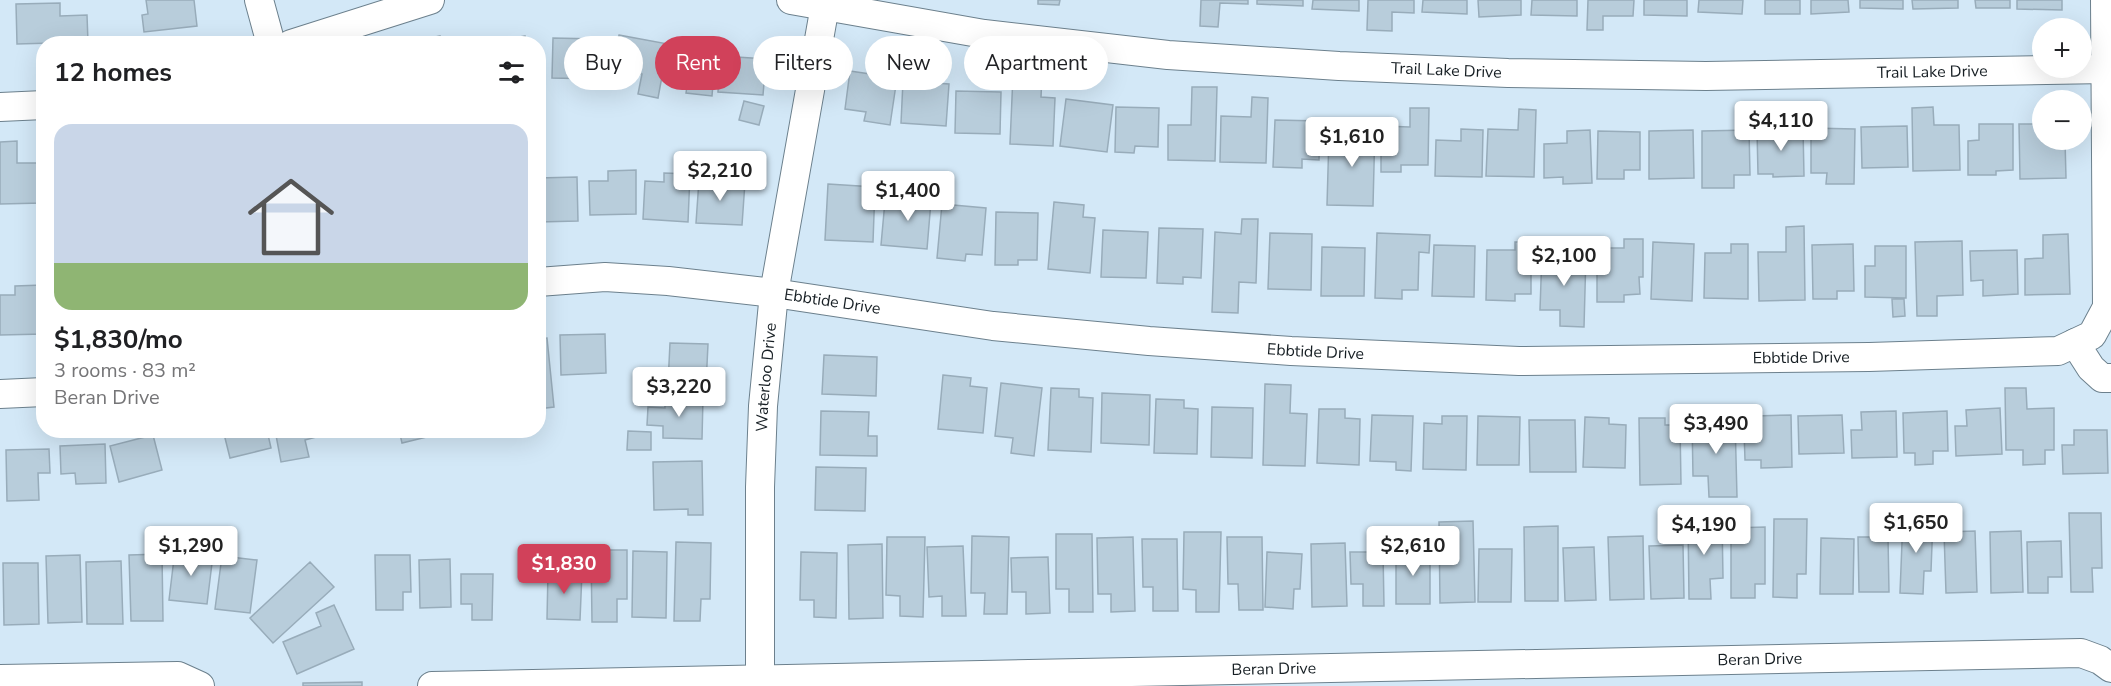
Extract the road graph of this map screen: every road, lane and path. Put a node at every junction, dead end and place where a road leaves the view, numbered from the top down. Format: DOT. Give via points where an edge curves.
graph roads {
  1 [pos="259,0"];
  2 [pos="430,0"];
  3 [pos="791,0"];
  4 [pos="2105,0"];
  5 [pos="825,2"];
  6 [pos="269,36"];
  7 [pos="316,36"];
  8 [pos="2107,69"];
  9 [pos="36,105"];
  10 [pos="0,107"];
  11 [pos="546,281"];
  12 [pos="774,293"];
  13 [pos="2095,330"];
  14 [pos="2111,378"];
  15 [pos="36,392"];
  16 [pos="0,394"];
  17 [pos="2111,668"];
  18 [pos="0,680"];
  19 [pos="760,683"];
  20 [pos="200,686"];
  21 [pos="432,686"];
  1 -- 6 [label="street"];
  2 -- 7 [label="street"];
  3 -- 5 [label="street, Trail Lake Drive"];
  4 -- 8 [label="street"];
  5 -- 8 [label="street, Trail Lake Drive" via="984,34 1168,55 1339,66 1706,76"];
  5 -- 12 [label="street, Waterloo Drive"];
  8 -- 13 [label="street" via="2108,307"];
  9 -- 10 [label="street"];
  11 -- 12 [label="street, Ebbtide Drive" via="604,277"];
  12 -- 13 [label="street, Ebbtide Drive" via="993,326 1149,341 1519,361 2058,351"];
  12 -- 19 [label="street, Waterloo Drive" via="760,487"];
  13 -- 14 [label="street" via="2091,368 2102,378"];
  15 -- 16 [label="street"];
  17 -- 19 [label="street, Beran Drive" via="2081,653"];
  18 -- 20 [label="street" via="178,676"];
  19 -- 21 [label="street, Beran Drive"];
}
